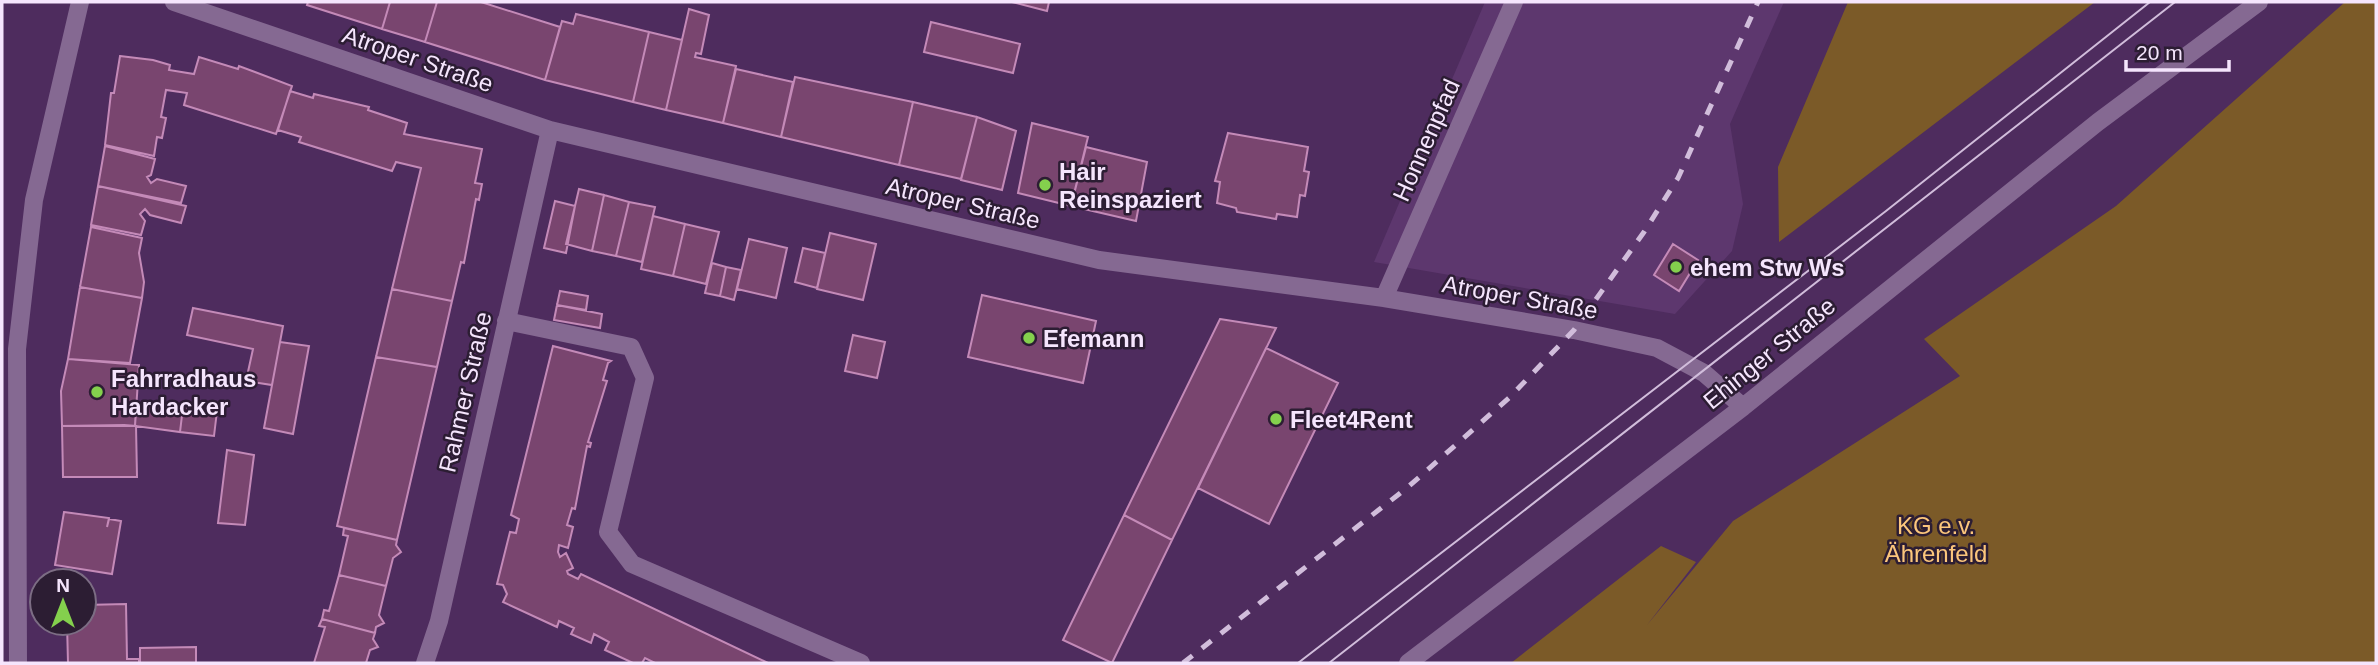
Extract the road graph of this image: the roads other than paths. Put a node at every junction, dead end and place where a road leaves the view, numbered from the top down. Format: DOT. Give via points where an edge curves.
graph roads {
  1 [pos="80,2"];
  2 [pos="174,2"];
  3 [pos="1514,2"];
  4 [pos="2259,2"];
  5 [pos="550,130"];
  6 [pos="1384,298"];
  7 [pos="506,321"];
  8 [pos="1742,407"];
  9 [pos="10,472"];
  10 [pos="18,663"];
  11 [pos="425,663"];
  12 [pos="861,663"];
  13 [pos="1408,663"];
  1 -- 9 [label="street" via="34,200 17,349"];
  2 -- 5 [label="street, Atroper Straße"];
  3 -- 6 [label="street, Honnenpfad"];
  4 -- 8 [label="street, Ehinger Straße" via="2098,122"];
  5 -- 6 [label="street, Atroper Straße" via="1098,260"];
  5 -- 7 [label="street, Rahmer Straße"];
  6 -- 8 [label="street, Atroper Straße" via="1657,348 1704,373"];
  7 -- 11 [label="street, Rahmer Straße" via="439,621"];
  7 -- 12 [label="street" via="631,347 645,378 608,532 632,564"];
  8 -- 13 [label="street, Ehinger Straße"];
  9 -- 10 [label="street"];
}
